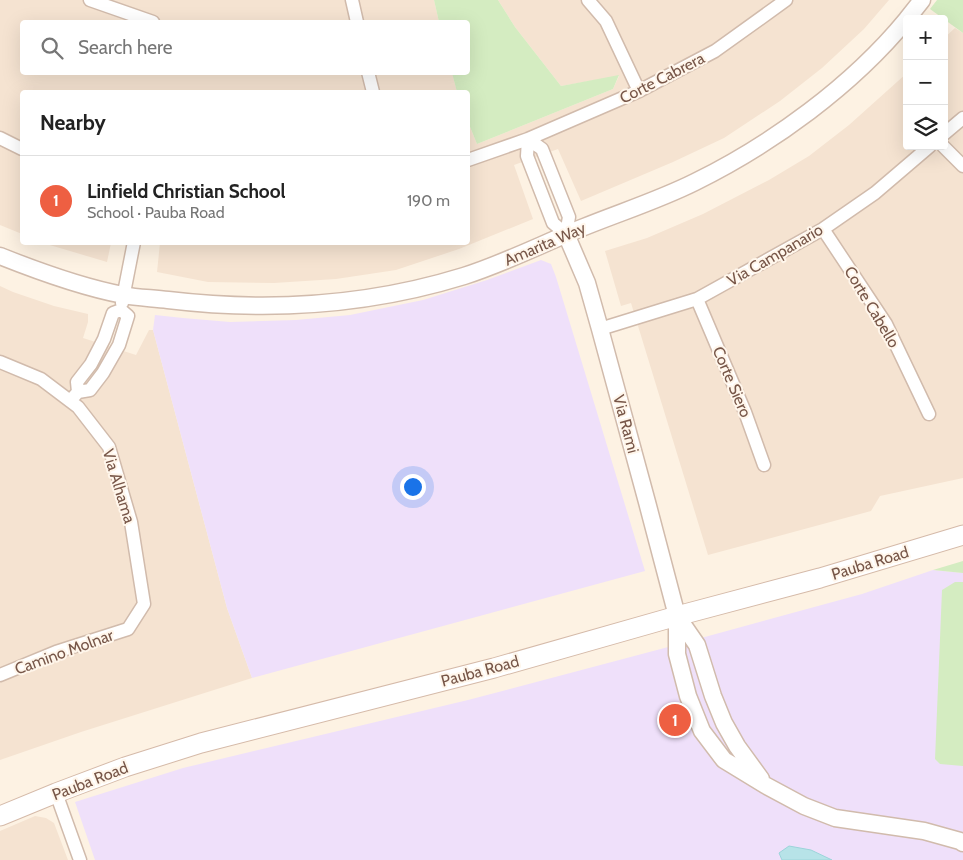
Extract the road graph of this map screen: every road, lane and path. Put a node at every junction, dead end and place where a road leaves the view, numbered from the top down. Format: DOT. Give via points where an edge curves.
graph roads {
  1 [pos="90,0"];
  2 [pos="352,0"];
  3 [pos="588,0"];
  4 [pos="786,0"];
  5 [pos="922,0"];
  6 [pos="910,15"];
  7 [pos="147,20"];
  8 [pos="357,20"];
  9 [pos="903,24"];
  10 [pos="369,75"];
  11 [pos="372,90"];
  12 [pos="639,91"];
  13 [pos="963,118"];
  14 [pos="948,131"];
  15 [pos="0,138"];
  16 [pos="528,139"];
  17 [pos="20,148"];
  18 [pos="925,150"];
  19 [pos="947,150"];
  20 [pos="470,159"];
  21 [pos="963,166"];
  22 [pos="823,229"];
  23 [pos="566,234"];
  24 [pos="133,245"];
  25 [pos="0,256"];
  26 [pos="697,299"];
  27 [pos="122,303"];
  28 [pos="600,329"];
  29 [pos="0,362"];
  30 [pos="74,396"];
  31 [pos="929,414"];
  32 [pos="764,465"];
  33 [pos="963,535"];
  34 [pos="144,604"];
  35 [pos="677,616"];
  36 [pos="0,675"];
  37 [pos="765,785"];
  38 [pos="56,793"];
  39 [pos="0,816"];
  40 [pos="963,843"];
  41 [pos="80,860"];
  1 -- 7 [label="street"];
  2 -- 8 [label="street"];
  3 -- 12 [label="street" via="606,21"];
  4 -- 12 [label="street, Corte Cabrera" via="715,51"];
  5 -- 6 [label="street, Amarita Way"];
  9 -- 23 [label="street, Amarita Way" via="855,73 816,106 730,164 655,200"];
  10 -- 11 [label="street"];
  12 -- 16 [label="street, Corte Cabrera"];
  13 -- 14 [label="street"];
  15 -- 17 [label="street"];
  16 -- 20 [label="street, Corte Cabrera"];
  16 -- 23 [label="street, Via Rami" via="527,156 552,223"];
  16 -- 23 [label="street, Via Rami" via="542,149 569,217"];
  18 -- 22 [label="street, Via Campanario" via="875,193"];
  19 -- 21 [label="street"];
  22 -- 26 [label="street, Via Campanario"];
  22 -- 31 [label="street, Corte Cabello" via="886,324"];
  23 -- 27 [label="street, Amarita Way" via="465,276 339,303 280,306"];
  23 -- 28 [label="street, Via Rami" via="587,283"];
  24 -- 27 [label="street"];
  25 -- 27 [label="street, Amarita Way" via="78,283"];
  26 -- 28 [label="street, Via Campanario"];
  26 -- 32 [label="street, Corte Siero"];
  27 -- 30 [label="street" via="113,312 104,339 77,382"];
  28 -- 35 [label="street, Via Rami"];
  29 -- 30 [label="street, Via Alhama"];
  30 -- 34 [label="street, Via Alhama" via="78,407 110,448 131,522"];
  33 -- 35 [label="main road, Pauba Road"];
  34 -- 36 [label="street, Camino Molnar" via="128,629 56,652"];
  35 -- 37 [label="street" via="697,645 724,723"];
  35 -- 37 [label="street" via="677,654 702,732 724,760"];
  35 -- 38 [label="main road, Pauba Road" via="428,686 201,743"];
  37 -- 40 [label="street" via="835,818 924,831"];
  38 -- 39 [label="main road, Pauba Road"];
  38 -- 41 [label="street"];
}
